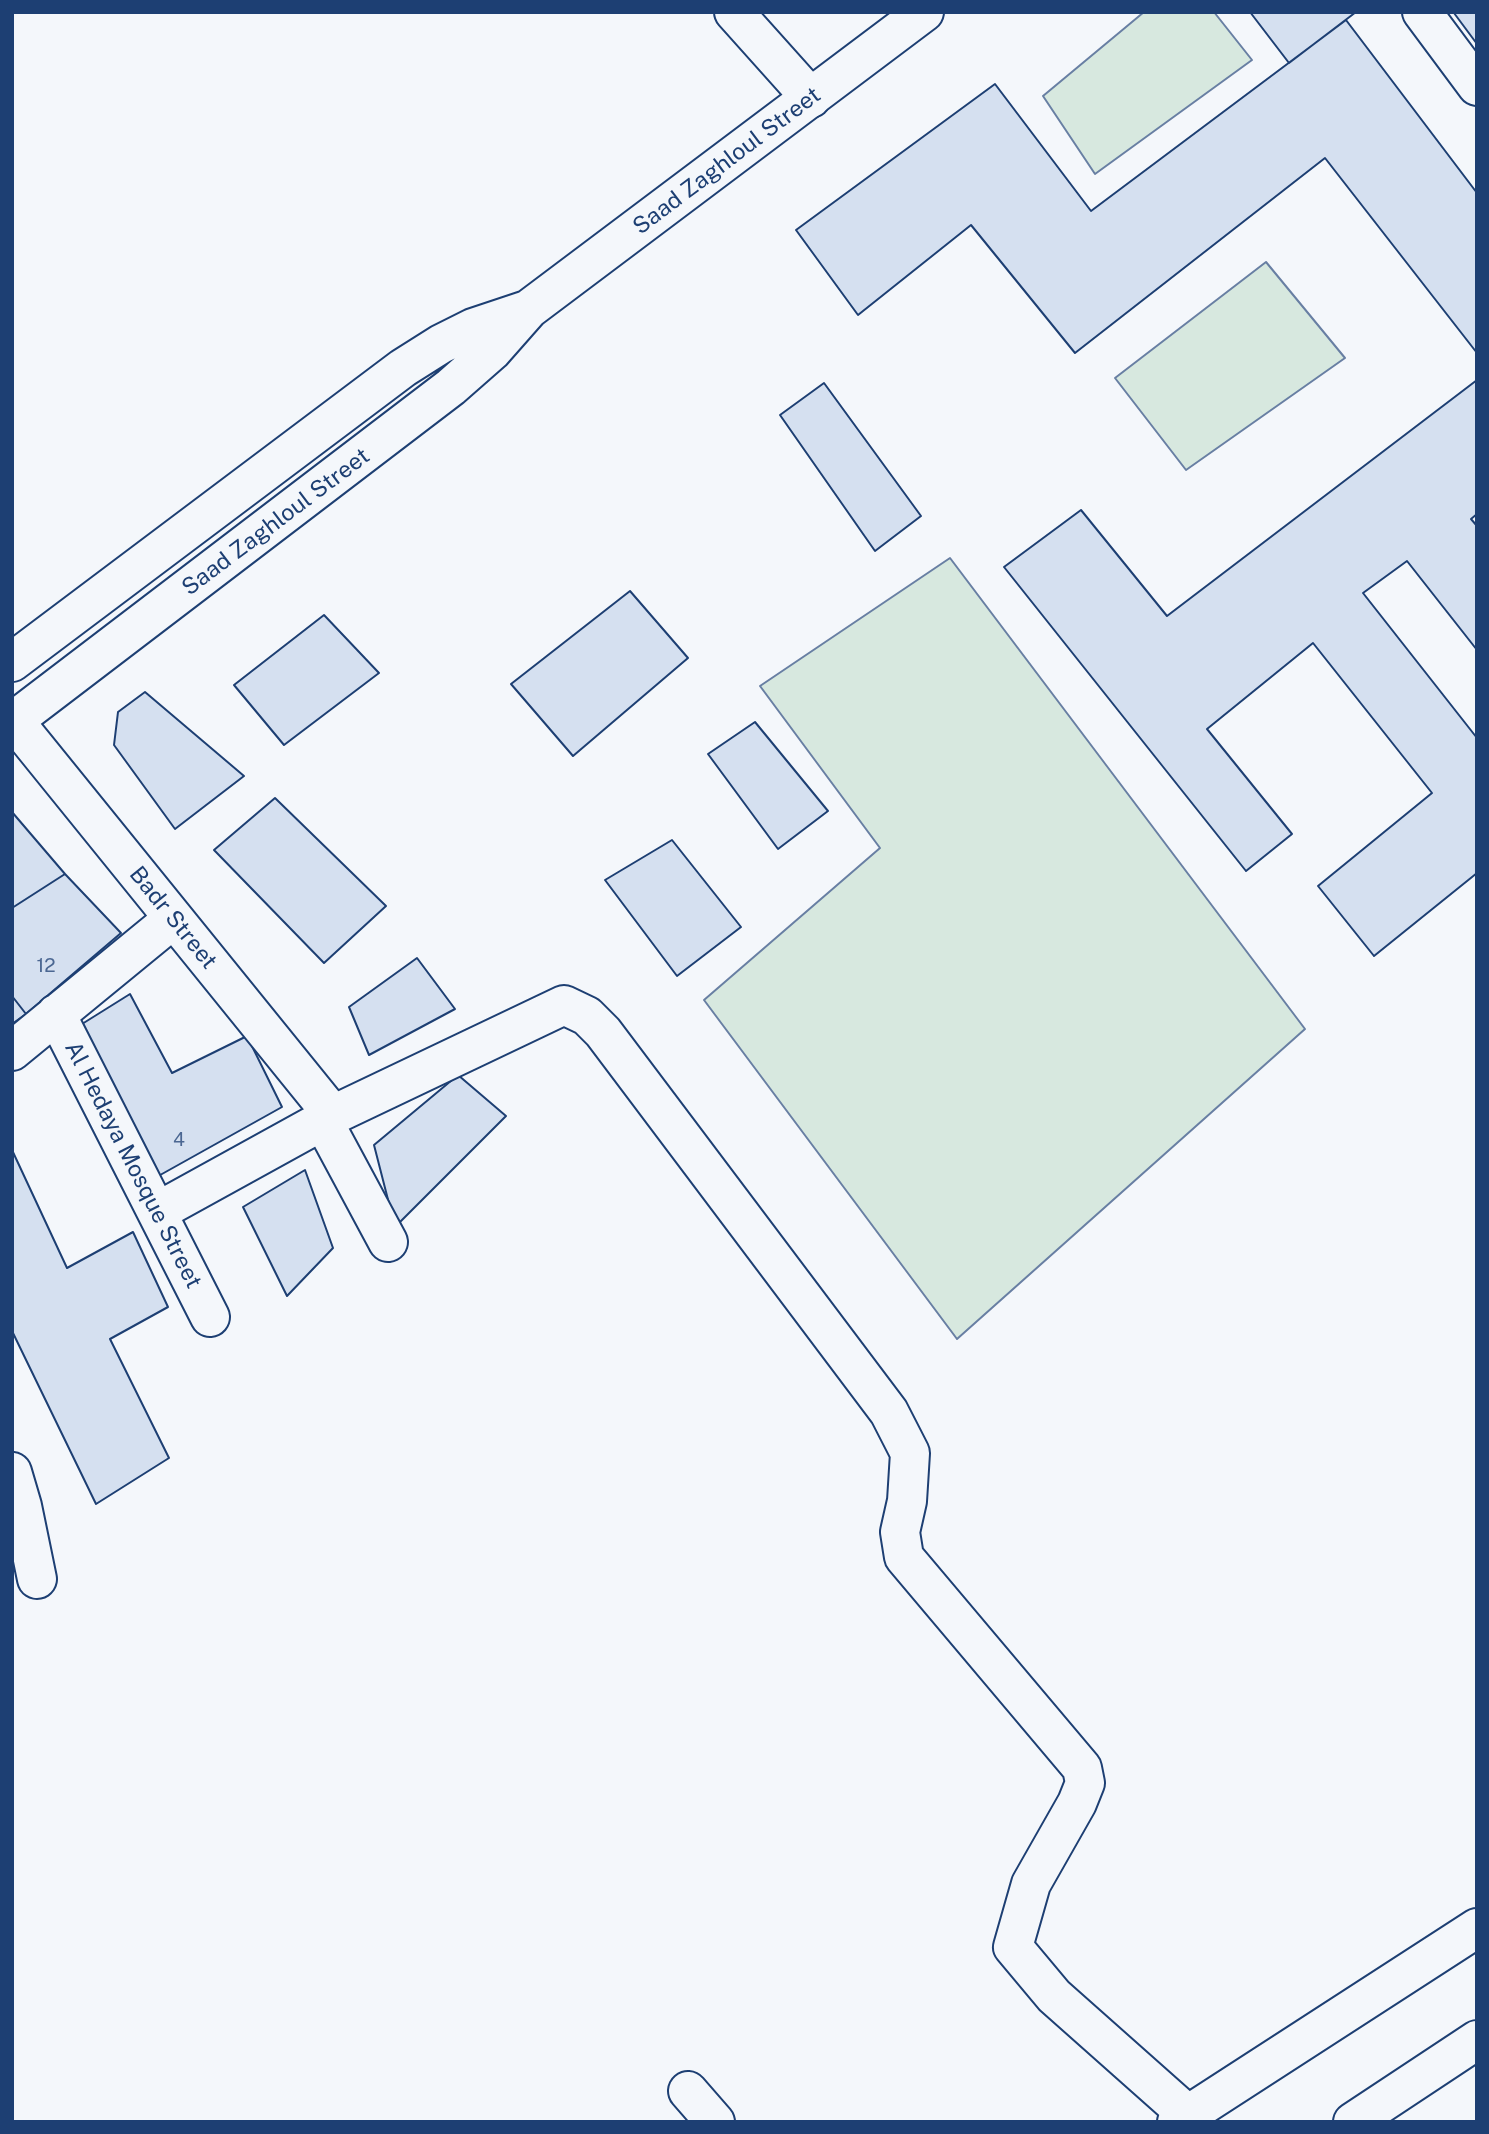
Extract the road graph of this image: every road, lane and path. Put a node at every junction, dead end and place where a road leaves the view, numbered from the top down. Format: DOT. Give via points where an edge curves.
graph roads {
  1 [pos="734,12"];
  2 [pos="924,12"];
  3 [pos="1422,12"];
  4 [pos="1477,86"];
  5 [pos="811,97"];
  6 [pos="529,309"];
  7 [pos="12,662"];
  8 [pos="13,722"];
  9 [pos="173,919"];
  10 [pos="56,1014"];
  11 [pos="12,1051"];
  12 [pos="328,1118"];
  13 [pos="158,1212"];
  14 [pos="388,1242"];
  15 [pos="211,1317"];
  16 [pos="12,1472"];
  17 [pos="37,1579"];
  18 [pos="1477,1928"];
  19 [pos="1477,2040"];
  20 [pos="688,2091"];
  21 [pos="1182,2118"];
  22 [pos="715,2122"];
  23 [pos="1353,2122"];
  1 -- 5 [label="street"];
  2 -- 5 [label="street, Saad Zaghloul Street"];
  3 -- 4 [label="street"];
  5 -- 6 [label="street, Saad Zaghloul Street"];
  6 -- 7 [label="street, Saad Zaghloul Street" via="473,328 403,368"];
  6 -- 8 [label="street, Saad Zaghloul Street" via="492,351 451,387"];
  8 -- 9 [label="street, Badr Street"];
  9 -- 10 [label="street"];
  9 -- 12 [label="street, Badr Street"];
  10 -- 11 [label="street"];
  10 -- 13 [label="street, Al Hedaya Mosque Street"];
  12 -- 13 [label="street"];
  12 -- 14 [label="street, Badr Street"];
  12 -- 21 [label="street" via="564,1005 587,1016 603,1031 889,1412 910,1453 900,1532 904,1557 1082,1768 1086,1783 1031,1884 1013,1947 1054,1996"];
  13 -- 15 [label="street, Al Hedaya Mosque Street"];
  16 -- 17 [label="street"];
  18 -- 21 [label="street"];
  19 -- 23 [label="street"];
  20 -- 22 [label="street"];
}
